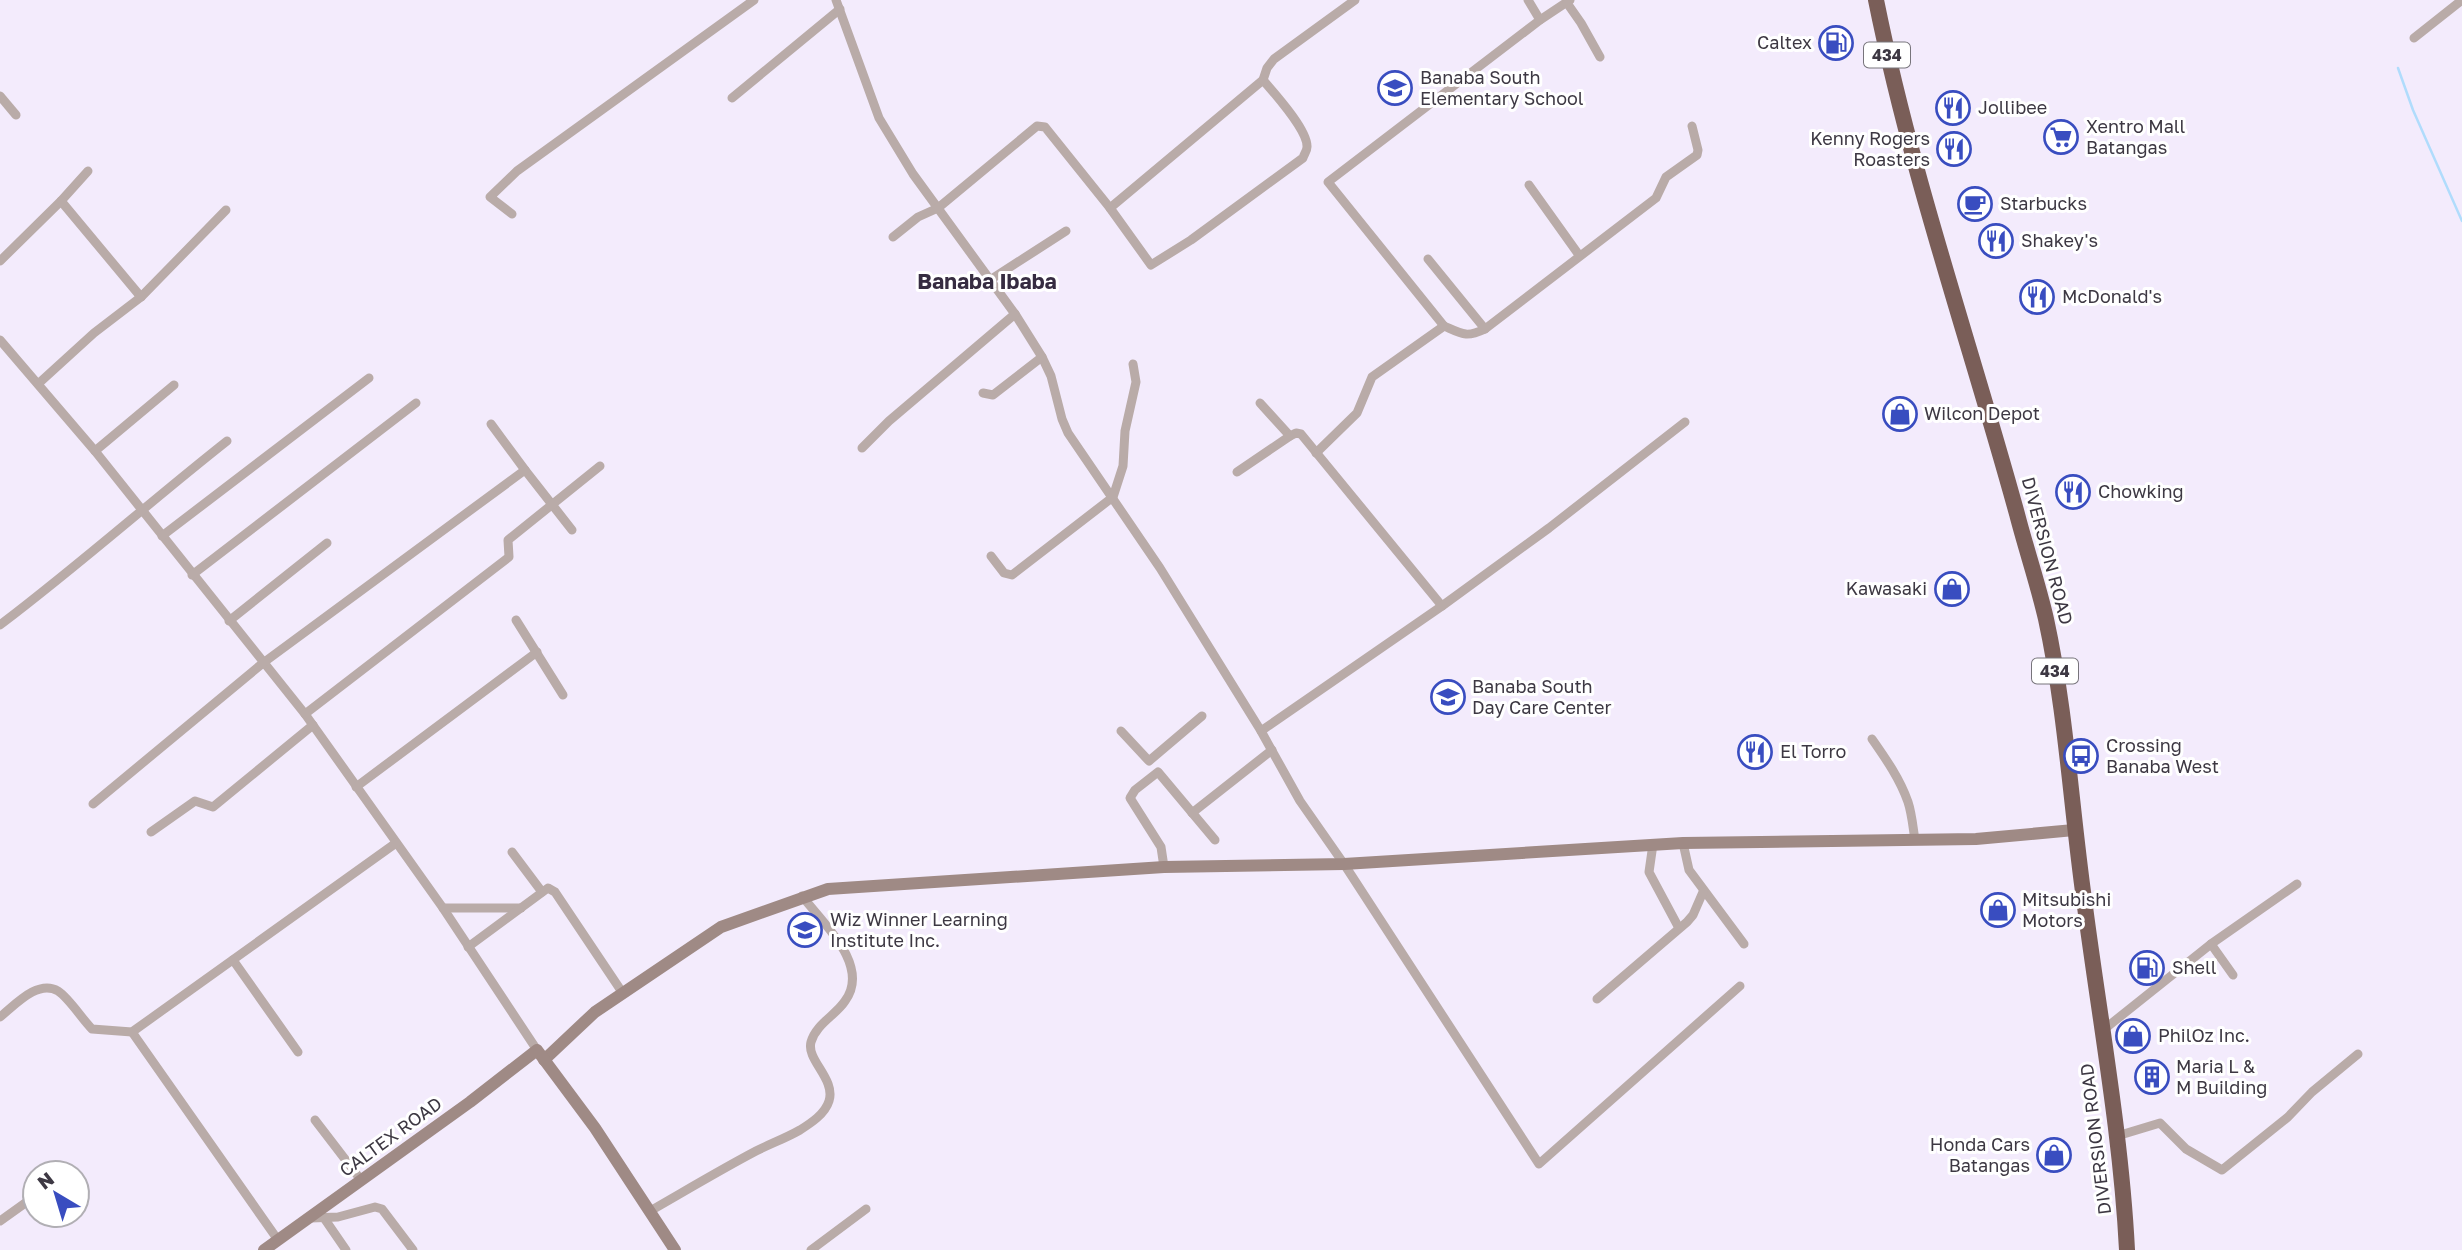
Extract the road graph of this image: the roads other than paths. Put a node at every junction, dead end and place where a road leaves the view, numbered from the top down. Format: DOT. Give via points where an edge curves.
graph roads {
  1 [pos="754,0"];
  2 [pos="1355,0"];
  3 [pos="1528,0"];
  4 [pos="1877,0"];
  5 [pos="2462,0"];
  6 [pos="1568,1"];
  7 [pos="838,5"];
  8 [pos="1540,20"];
  9 [pos="2414,38"];
  10 [pos="1600,57"];
  11 [pos="1263,80"];
  12 [pos="0,96"];
  13 [pos="732,98"];
  14 [pos="16,115"];
  15 [pos="1692,125"];
  16 [pos="88,171"];
  17 [pos="1529,185"];
  18 [pos="61,201"];
  19 [pos="938,208"];
  20 [pos="1110,208"];
  21 [pos="226,210"];
  22 [pos="512,214"];
  23 [pos="1066,231"];
  24 [pos="892,237"];
  25 [pos="1579,255"];
  26 [pos="1428,259"];
  27 [pos="0,261"];
  28 [pos="989,279"];
  29 [pos="141,297"];
  30 [pos="1015,314"];
  31 [pos="1444,326"];
  32 [pos="1485,329"];
  33 [pos="0,340"];
  34 [pos="1042,357"];
  35 [pos="1133,364"];
  36 [pos="369,378"];
  37 [pos="38,384"];
  38 [pos="174,385"];
  39 [pos="983,393"];
  40 [pos="416,403"];
  41 [pos="1260,403"];
  42 [pos="1685,422"];
  43 [pos="491,424"];
  44 [pos="1290,436"];
  45 [pos="228,441"];
  46 [pos="862,448"];
  47 [pos="95,451"];
  48 [pos="1316,453"];
  49 [pos="600,466"];
  50 [pos="525,470"];
  51 [pos="1237,472"];
  52 [pos="1113,497"];
  53 [pos="552,504"];
  54 [pos="140,510"];
  55 [pos="572,530"];
  56 [pos="162,536"];
  57 [pos="327,543"];
  58 [pos="991,556"];
  59 [pos="192,575"];
  60 [pos="1442,606"];
  61 [pos="516,620"];
  62 [pos="229,621"];
  63 [pos="0,625"];
  64 [pos="537,652"];
  65 [pos="263,663"];
  66 [pos="563,695"];
  67 [pos="305,714"];
  68 [pos="1202,716"];
  69 [pos="313,725"];
  70 [pos="1121,731"];
  71 [pos="1261,731"];
  72 [pos="1872,739"];
  73 [pos="1272,750"];
  74 [pos="1149,761"];
  75 [pos="1157,772"];
  76 [pos="356,787"];
  77 [pos="93,804"];
  78 [pos="1192,813"];
  79 [pos="2074,830"];
  80 [pos="151,832"];
  81 [pos="1215,840"];
  82 [pos="1915,841"];
  83 [pos="396,843"];
  84 [pos="1682,843"];
  85 [pos="1653,844"];
  86 [pos="512,852"];
  87 [pos="1344,864"];
  88 [pos="1164,867"];
  89 [pos="2297,884"];
  90 [pos="542,892"];
  91 [pos="1703,892"];
  92 [pos="802,897"];
  93 [pos="443,908"];
  94 [pos="521,908"];
  95 [pos="1679,928"];
  96 [pos="1744,943"];
  97 [pos="2211,944"];
  98 [pos="468,947"];
  99 [pos="233,960"];
  100 [pos="2233,975"];
  101 [pos="1740,986"];
  102 [pos="622,992"];
  103 [pos="1597,999"];
  104 [pos="0,1017"];
  105 [pos="2102,1031"];
  106 [pos="132,1032"];
  107 [pos="298,1052"];
  108 [pos="2358,1054"];
  109 [pos="540,1055"];
  110 [pos="315,1120"];
  111 [pos="2117,1136"];
  112 [pos="361,1180"];
  113 [pos="21,1206"];
  114 [pos="866,1209"];
  115 [pos="649,1212"];
  116 [pos="324,1217"];
  117 [pos="310,1218"];
  118 [pos="0,1221"];
  119 [pos="278,1240"];
  120 [pos="264,1250"];
  121 [pos="345,1250"];
  122 [pos="413,1250"];
  123 [pos="675,1250"];
  124 [pos="811,1250"];
  125 [pos="2127,1250"];
  1 -- 22 [label="street" via="517,171 490,197"];
  2 -- 11 [label="street" via="1274,59"];
  3 -- 8 [label="street"];
  4 -- 79 [label="highway, DIVERSION ROAD / 434" via="1900,109 2046,620 2064,728"];
  5 -- 9 [label="street"];
  6 -- 8 [label="street"];
  6 -- 10 [label="street"];
  7 -- 13 [label="street"];
  7 -- 19 [label="street" via="880,118"];
  8 -- 31 [label="street" via="1328,182"];
  11 -- 20 [label="street"];
  11 -- 20 [label="street" via="1288,110 1307,146 1303,158 1290,169 1151,265"];
  12 -- 14 [label="street"];
  15 -- 25 [label="street" via="1697,155 1664,180 1656,198"];
  16 -- 18 [label="street"];
  17 -- 25 [label="street"];
  18 -- 27 [label="street"];
  18 -- 29 [label="street"];
  19 -- 20 [label="street" via="1037,126 1045,127"];
  19 -- 24 [label="street"];
  19 -- 28 [label="street"];
  21 -- 29 [label="street"];
  23 -- 28 [label="street"];
  25 -- 32 [label="street"];
  26 -- 32 [label="street"];
  28 -- 30 [label="street"];
  29 -- 37 [label="street"];
  30 -- 34 [label="street"];
  30 -- 46 [label="street"];
  31 -- 32 [label="street" via="1472,336"];
  31 -- 48 [label="street" via="1372,377 1357,413"];
  33 -- 37 [label="street"];
  34 -- 39 [label="street" via="993,395"];
  34 -- 52 [label="street" via="1068,433"];
  35 -- 52 [label="street" via="1136,383"];
  36 -- 56 [label="street"];
  37 -- 47 [label="street"];
  38 -- 47 [label="street"];
  40 -- 59 [label="street"];
  41 -- 44 [label="street"];
  42 -- 60 [label="street"];
  43 -- 50 [label="street"];
  44 -- 48 [label="street" via="1301,435"];
  44 -- 51 [label="street"];
  45 -- 54 [label="street"];
  47 -- 54 [label="street"];
  48 -- 60 [label="street"];
  49 -- 53 [label="street"];
  50 -- 53 [label="street"];
  50 -- 65 [label="street"];
  52 -- 58 [label="street" via="1012,575 1004,573"];
  52 -- 71 [label="street"];
  53 -- 55 [label="street"];
  53 -- 67 [label="street" via="508,540 509,557"];
  54 -- 56 [label="street"];
  54 -- 63 [label="street"];
  56 -- 59 [label="street"];
  57 -- 62 [label="street"];
  59 -- 62 [label="street"];
  60 -- 71 [label="street"];
  61 -- 64 [label="street"];
  62 -- 65 [label="street"];
  64 -- 66 [label="street"];
  64 -- 76 [label="street"];
  65 -- 67 [label="street"];
  65 -- 77 [label="street"];
  67 -- 69 [label="street"];
  68 -- 74 [label="street"];
  69 -- 76 [label="street"];
  69 -- 80 [label="street" via="213,807 195,801"];
  70 -- 74 [label="street"];
  71 -- 73 [label="street"];
  72 -- 82 [label="street" via="1905,794"];
  73 -- 78 [label="street"];
  73 -- 87 [label="street" via="1300,801"];
  74 -- 75 [label="street"];
  75 -- 78 [label="street"];
  75 -- 88 [label="street" via="1130,799 1161,847"];
  76 -- 83 [label="street"];
  78 -- 81 [label="street"];
  79 -- 82 [label="street, CALTEX ROAD"];
  79 -- 105 [label="highway, DIVERSION ROAD / 434"];
  82 -- 84 [label="street, CALTEX ROAD"];
  83 -- 93 [label="street"];
  83 -- 99 [label="street"];
  84 -- 85 [label="street, CALTEX ROAD"];
  84 -- 91 [label="street" via="1689,870"];
  85 -- 87 [label="street, CALTEX ROAD"];
  85 -- 95 [label="street" via="1649,872"];
  86 -- 90 [label="street"];
  87 -- 88 [label="street, CALTEX ROAD"];
  87 -- 101 [label="street" via="1539,1164"];
  88 -- 92 [label="street, CALTEX ROAD" via="828,888"];
  89 -- 97 [label="street"];
  90 -- 94 [label="street"];
  90 -- 102 [label="street" via="548,888 555,892"];
  91 -- 95 [label="street" via="1693,915"];
  91 -- 96 [label="street"];
  92 -- 102 [label="street, CALTEX ROAD" via="721,928"];
  92 -- 115 [label="street" via="849,956 853,976 846,1001 820,1026 811,1042 811,1053 827,1080 831,1097 827,1108 799,1131"];
  93 -- 94 [label="street"];
  93 -- 98 [label="street"];
  94 -- 98 [label="street"];
  95 -- 103 [label="street"];
  97 -- 100 [label="street"];
  97 -- 105 [label="street"];
  98 -- 109 [label="street"];
  99 -- 106 [label="street"];
  99 -- 107 [label="street"];
  102 -- 109 [label="street, CALTEX ROAD"];
  104 -- 106 [label="street" via="46,987 60,992 92,1029"];
  105 -- 111 [label="highway, DIVERSION ROAD / 434"];
  106 -- 119 [label="street"];
  108 -- 111 [label="street" via="2222,1170 2186,1149 2160,1124"];
  109 -- 112 [label="street, CALTEX ROAD"];
  109 -- 115 [label="street" via="595,1128"];
  110 -- 112 [label="street"];
  111 -- 125 [label="highway, DIVERSION ROAD / 434"];
  112 -- 117 [label="street, CALTEX ROAD"];
  113 -- 118 [label="street"];
  114 -- 124 [label="street"];
  115 -- 123 [label="street"];
  116 -- 117 [label="street"];
  116 -- 121 [label="street"];
  116 -- 122 [label="street" via="382,1209"];
  117 -- 119 [label="street, CALTEX ROAD"];
  119 -- 120 [label="street, CALTEX ROAD"];
}
